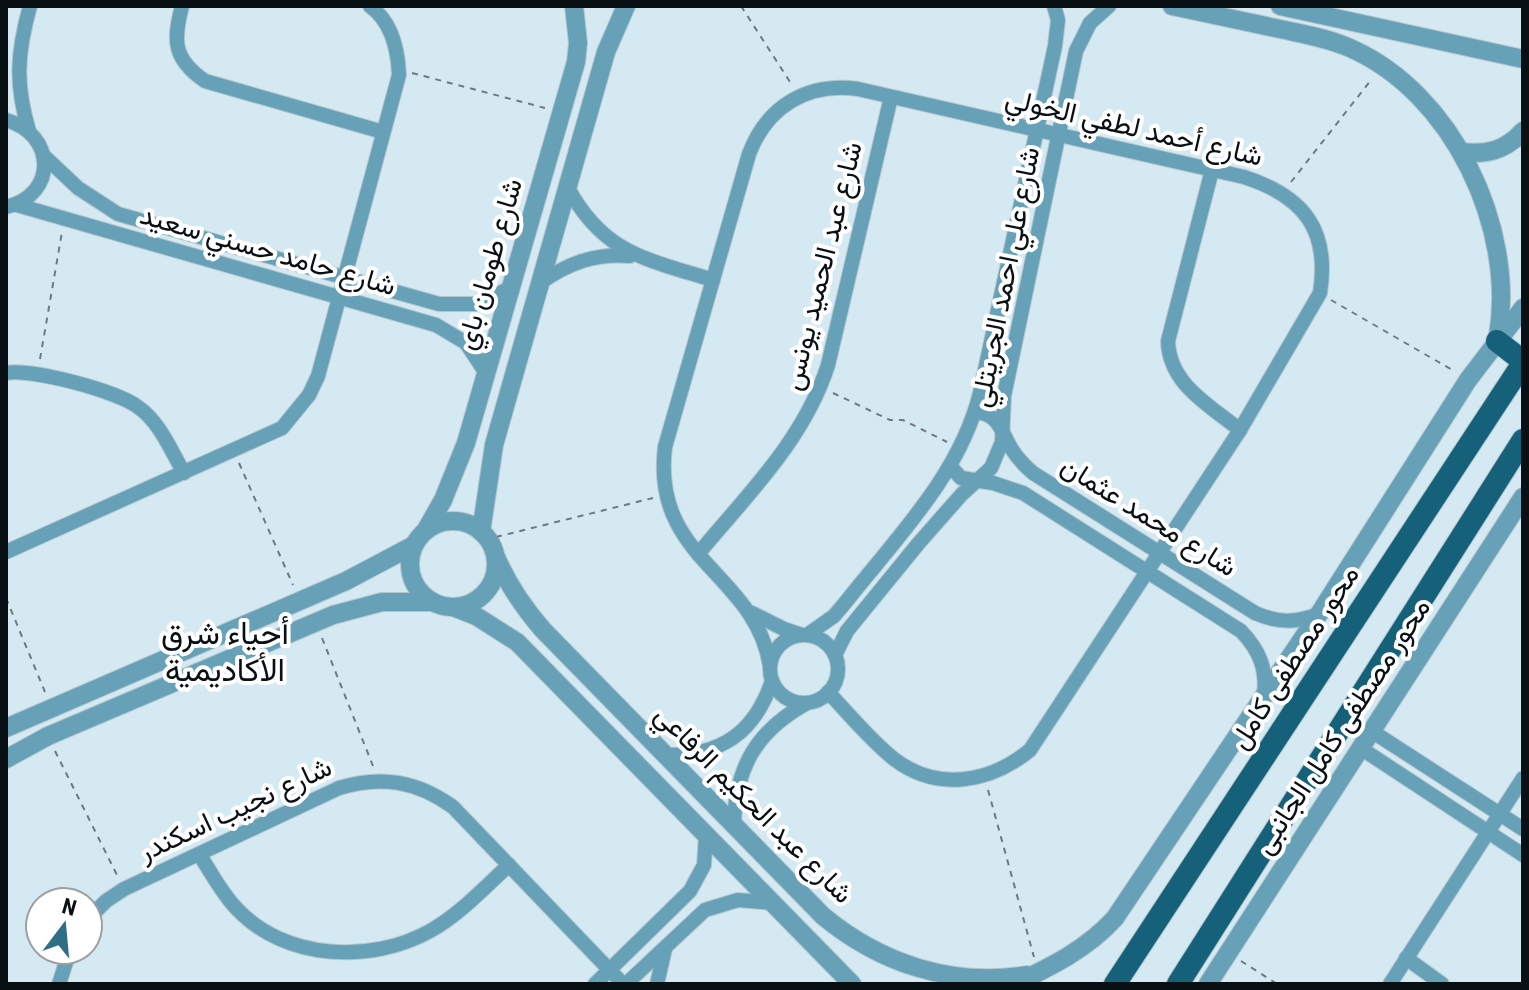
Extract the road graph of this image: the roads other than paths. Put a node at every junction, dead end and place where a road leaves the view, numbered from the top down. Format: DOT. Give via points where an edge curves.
graph roads {
  1 [pos="30,6"];
  2 [pos="182,6"];
  3 [pos="370,6"];
  4 [pos="574,6"];
  5 [pos="626,6"];
  6 [pos="1054,6"];
  7 [pos="1109,6"];
  8 [pos="1172,6"];
  9 [pos="1280,6"];
  10 [pos="1523,59"];
  11 [pos="891,97"];
  12 [pos="6,120"];
  13 [pos="1037,130"];
  14 [pos="29,131"];
  15 [pos="1523,131"];
  16 [pos="383,132"];
  17 [pos="1058,135"];
  18 [pos="1461,152"];
  19 [pos="43,155"];
  20 [pos="1212,170"];
  21 [pos="568,188"];
  22 [pos="12,206"];
  23 [pos="637,256"];
  24 [pos="344,278"];
  25 [pos="713,280"];
  26 [pos="540,283"];
  27 [pos="510,288"];
  28 [pos="339,297"];
  29 [pos="1523,308"];
  30 [pos="1497,341"];
  31 [pos="1523,362"];
  32 [pos="6,373"];
  33 [pos="486,373"];
  34 [pos="976,412"];
  35 [pos="1240,430"];
  36 [pos="1004,433"];
  37 [pos="1523,440"];
  38 [pos="950,466"];
  39 [pos="184,473"];
  40 [pos="977,481"];
  41 [pos="1523,497"];
  42 [pos="426,530"];
  43 [pos="485,535"];
  44 [pos="414,545"];
  45 [pos="6,552"];
  46 [pos="698,554"];
  47 [pos="1160,554"];
  48 [pos="496,557"];
  49 [pos="1148,572"];
  50 [pos="433,602"];
  51 [pos="453,607"];
  52 [pos="748,611"];
  53 [pos="1319,614"];
  54 [pos="805,635"];
  55 [pos="835,655"];
  56 [pos="771,674"];
  57 [pos="828,692"];
  58 [pos="1264,697"];
  59 [pos="809,702"];
  60 [pos="6,728"];
  61 [pos="1373,732"];
  62 [pos="1362,749"];
  63 [pos="665,755"];
  64 [pos="6,759"];
  65 [pos="1523,778"];
  66 [pos="1500,814"];
  67 [pos="734,826"];
  68 [pos="1523,829"];
  69 [pos="1488,832"];
  70 [pos="706,835"];
  71 [pos="199,854"];
  72 [pos="1523,855"];
  73 [pos="509,865"];
  74 [pos="104,903"];
  75 [pos="773,903"];
  76 [pos="666,947"];
  77 [pos="1406,958"];
  78 [pos="609,970"];
  79 [pos="1038,973"];
  80 [pos="595,984"];
  81 [pos="625,984"];
  82 [pos="657,984"];
  83 [pos="852,984"];
  84 [pos="1015,984"];
  85 [pos="1115,984"];
  86 [pos="1178,984"];
  87 [pos="1208,984"];
  88 [pos="1390,984"];
  89 [pos="1442,984"];
  1 -- 14 [label="street, شارع حامد حسني سعيد" via="18,62"];
  2 -- 16 [label="street" via="177,44 187,65 205,81"];
  3 -- 16 [label="street" via="387,24 399,70"];
  4 -- 27 [label="street, شارع طومان باي" via="576,62"];
  5 -- 21 [label="street, شارع طومان باي" via="606,52"];
  6 -- 13 [label="street, شارع علي احمد الجريتلي" via="1058,33"];
  7 -- 17 [label="street, شارع علي احمد الجريتلي" via="1090,23 1076,51"];
  8 -- 18 [label="street" via="1328,40 1356,51 1415,91"];
  9 -- 10 [label="street"];
  11 -- 13 [label="street, شارع أحمد لطفي الخولي"];
  11 -- 25 [label="street, شارع أحمد لطفي الخولي" via="843,87 814,90 773,113 755,139"];
  11 -- 46 [label="street, شارع عبد الحميد يونس" via="821,388 793,440"];
  12 -- 14 [label="street"];
  13 -- 17 [label="street, شارع أحمد لطفي الخولي"];
  13 -- 34 [label="street, شارع علي احمد الجريتلي"];
  14 -- 19 [label="street, شارع حامد حسني سعيد"];
  15 -- 18 [label="street" via="1500,149"];
  16 -- 24 [label="street"];
  17 -- 20 [label="street, شارع أحمد لطفي الخولي"];
  17 -- 36 [label="street, شارع علي احمد الجريتلي" via="1004,396"];
  18 -- 30 [label="street" via="1496,254 1502,309"];
  19 -- 22 [label="street" via="42,179 28,198"];
  19 -- 24 [label="street, شارع حامد حسني سعيد" via="78,188 118,214"];
  20 -- 35 [label="street" via="1168,354 1178,378"];
  20 -- 35 [label="street, شارع أحمد لطفي الخولي" via="1283,192 1317,236 1323,274 1320,293"];
  21 -- 23 [label="street" via="603,235"];
  21 -- 26 [label="street, شارع طومان باي"];
  22 -- 28 [label="street, شارع حامد حسني سعيد"];
  23 -- 25 [label="street"];
  23 -- 26 [label="street" via="576,262"];
  24 -- 27 [label="street, شارع حامد حسني سعيد" via="458,306 477,304"];
  24 -- 28 [label="street"];
  25 -- 46 [label="street, شارع أحمد لطفي الخولي" via="662,466 676,523"];
  26 -- 43 [label="street, شارع طومان باي" via="494,445"];
  27 -- 33 [label="street, شارع طومان باي"];
  28 -- 33 [label="street, شارع حامد حسني سعيد" via="452,332 478,357"];
  28 -- 39 [label="street" via="318,376 282,428"];
  29 -- 30 [label="street"];
  30 -- 31 [label="main road"];
  30 -- 53 [label="street"];
  31 -- 85 [label="main road, محور مصطفى كامل"];
  32 -- 39 [label="street" via="37,373 139,407"];
  33 -- 42 [label="street, شارع طومان باي" via="455,471"];
  34 -- 36 [label="street, شارع محمد عثمان" via="996,420"];
  34 -- 38 [label="street, شارع علي احمد الجريتلي"];
  35 -- 47 [label="street"];
  36 -- 40 [label="street, شارع علي احمد الجريتلي" via="996,460"];
  36 -- 47 [label="street, شارع محمد عثمان" via="1033,473"];
  37 -- 86 [label="main road"];
  38 -- 40 [label="street, شارع محمد عثمان" via="961,478"];
  38 -- 54 [label="street, شارع علي احمد الجريتلي" via="840,610"];
  39 -- 45 [label="street"];
  40 -- 49 [label="street, شارع محمد عثمان" via="1023,493"];
  40 -- 55 [label="street, شارع علي احمد الجريتلي" via="856,619"];
  41 -- 61 [label="street, محور مصطفى كامل الجانبى"];
  42 -- 43 [label="street" via="454,521"];
  42 -- 44 [label="street"];
  43 -- 48 [label="street"];
  44 -- 50 [label="street" via="412,577"];
  44 -- 60 [label="street" via="370,570"];
  46 -- 52 [label="street, شارع أحمد لطفي الخولي"];
  47 -- 49 [label="street"];
  47 -- 53 [label="street, شارع محمد عثمان" via="1271,620 1304,620"];
  48 -- 51 [label="street" via="494,578 483,596"];
  48 -- 63 [label="street, شارع عبد الحكيم الرفاعي" via="524,608"];
  49 -- 57 [label="street" via="1030,750 985,777 946,780 911,770"];
  49 -- 58 [label="street, شارع محمد عثمان" via="1254,644 1264,669"];
  50 -- 51 [label="street"];
  50 -- 64 [label="street" via="357,606 48,736"];
  51 -- 70 [label="street, شارع عبد الحكيم الرفاعي" via="517,642"];
  52 -- 54 [label="street, شارع أحمد لطفي الخولي"];
  52 -- 56 [label="street, شارع أحمد لطفي الخولي" via="767,646"];
  53 -- 58 [label="street"];
  54 -- 55 [label="street" via="826,643"];
  54 -- 56 [label="street" via="780,644"];
  55 -- 57 [label="street" via="838,673"];
  56 -- 59 [label="street" via="781,694"];
  56 -- 63 [label="street" via="766,700 741,732 706,752"];
  57 -- 59 [label="street"];
  58 -- 79 [label="street" via="1115,918 1087,945"];
  59 -- 67 [label="street" via="772,726 752,752 739,782"];
  61 -- 62 [label="street, محور مصطفى كامل الجانبى"];
  61 -- 66 [label="street"];
  62 -- 69 [label="street"];
  62 -- 87 [label="street, محور مصطفى كامل الجانبى"];
  63 -- 67 [label="street, شارع عبد الحكيم الرفاعي"];
  65 -- 66 [label="street"];
  66 -- 68 [label="street"];
  66 -- 69 [label="street"];
  67 -- 79 [label="street, شارع عبد الحكيم الرفاعي" via="823,916 883,955 965,978"];
  69 -- 72 [label="street"];
  69 -- 77 [label="street"];
  70 -- 75 [label="street, شارع عبد الحكيم الرفاعي"];
  70 -- 78 [label="street" via="704,865 690,891"];
  71 -- 73 [label="street, شارع نجيب اسكندر" via="339,788 378,780 409,784 437,796"];
  71 -- 73 [label="street" via="237,909 258,925 292,943 356,953 431,931"];
  71 -- 74 [label="street, شارع نجيب اسكندر"];
  73 -- 78 [label="street, شارع نجيب اسكندر"];
  75 -- 76 [label="street" via="721,903 705,910"];
  75 -- 83 [label="street, شارع عبد الحكيم الرفاعي"];
  76 -- 81 [label="street"];
  76 -- 82 [label="street"];
  77 -- 88 [label="street"];
  77 -- 89 [label="street"];
  78 -- 80 [label="street"];
  78 -- 81 [label="street, شارع نجيب اسكندر"];
  79 -- 84 [label="street"];
}
